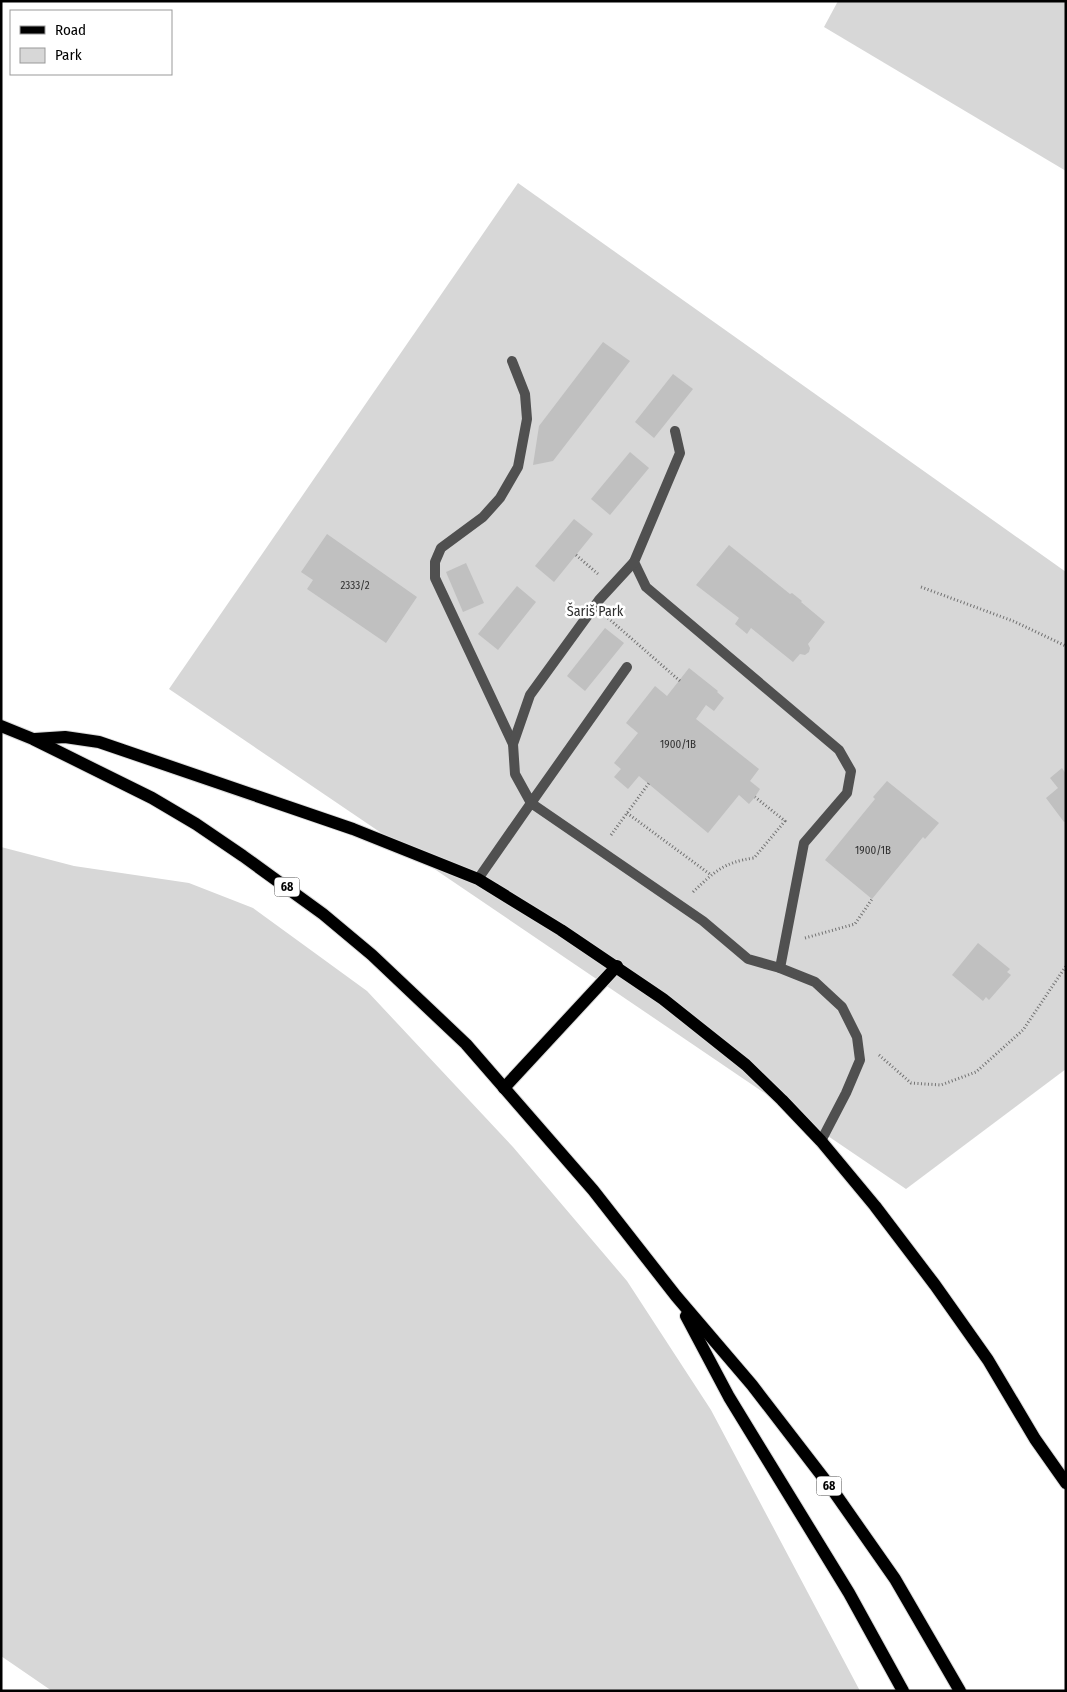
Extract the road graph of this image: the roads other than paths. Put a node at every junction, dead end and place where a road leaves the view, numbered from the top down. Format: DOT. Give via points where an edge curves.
graph roads {
  1 [pos="512,361"];
  2 [pos="675,431"];
  3 [pos="634,562"];
  4 [pos="627,667"];
  5 [pos="1,726"];
  6 [pos="33,739"];
  7 [pos="512,744"];
  8 [pos="531,803"];
  9 [pos="478,879"];
  10 [pos="617,966"];
  11 [pos="780,968"];
  12 [pos="504,1088"];
  13 [pos="821,1141"];
  14 [pos="676,1296"];
  15 [pos="1066,1484"];
  16 [pos="903,1691"];
  17 [pos="960,1691"];
  1 -- 7 [label="lane" via="525,394 527,419 518,467 500,498 484,517 441,548 435,562 435,578"];
  2 -- 3 [label="lane" via="680,453"];
  3 -- 7 [label="lane" via="599,600 530,695"];
  3 -- 11 [label="lane" via="646,588 839,750 851,771 848,793 804,843"];
  4 -- 8 [label="lane"];
  5 -- 6 [label="main road, 68"];
  6 -- 9 [label="main road" via="65,737 99,742 353,829"];
  6 -- 12 [label="main road, 68" via="152,798 196,824 324,914 466,1044"];
  7 -- 8 [label="lane" via="515,774"];
  8 -- 9 [label="lane"];
  8 -- 11 [label="lane" via="703,921 748,959"];
  9 -- 10 [label="main road"];
  10 -- 12 [label="main road"];
  10 -- 13 [label="main road" via="746,1065"];
  11 -- 13 [label="lane" via="815,982 842,1007 857,1037 860,1060"];
  12 -- 14 [label="main road, 68" via="593,1190"];
  13 -- 15 [label="main road" via="935,1284 988,1360"];
  14 -- 16 [label="main road, 68" via="729,1397 849,1593"];
  14 -- 17 [label="main road, 68" via="752,1385 832,1489 895,1580"];
}
